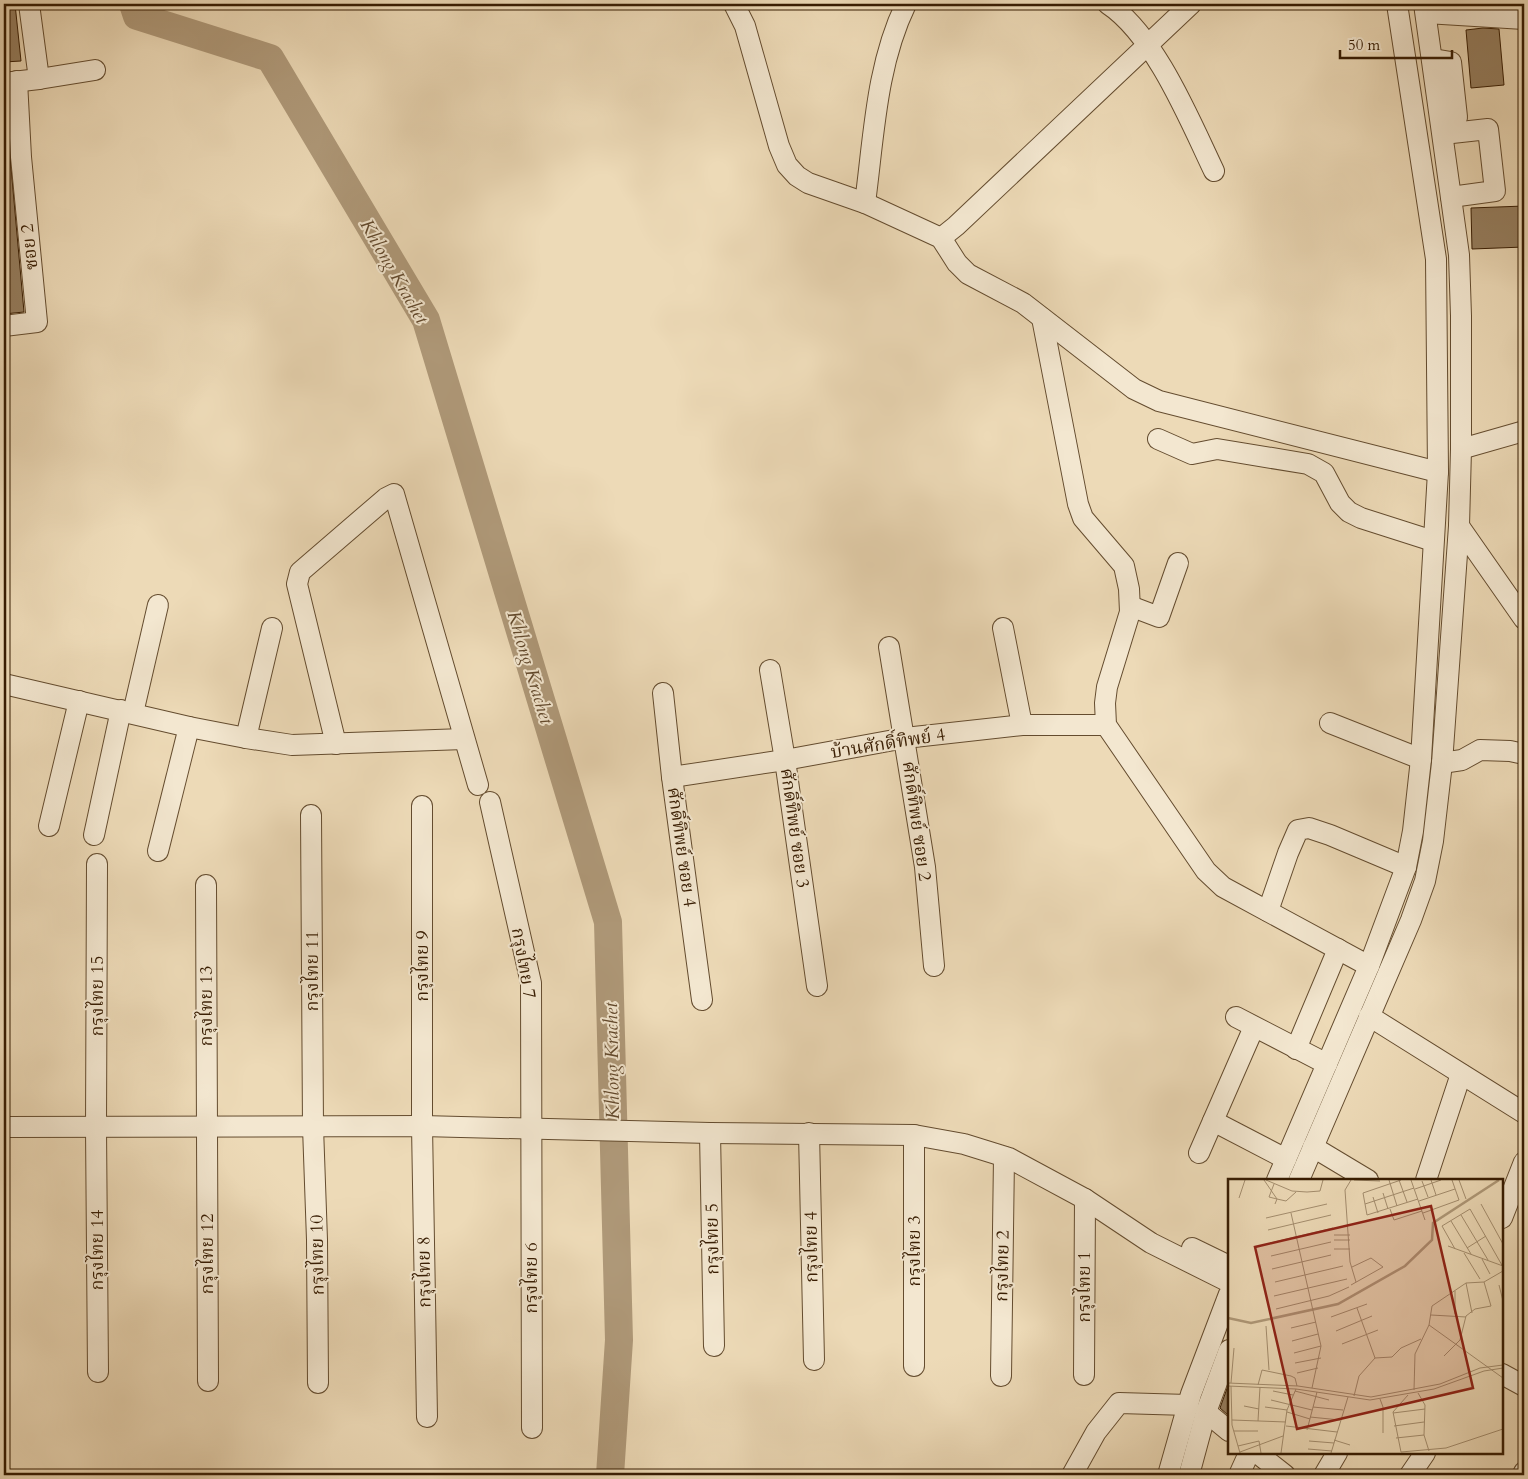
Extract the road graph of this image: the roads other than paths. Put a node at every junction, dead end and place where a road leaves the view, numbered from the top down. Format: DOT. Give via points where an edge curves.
graph roads {
  1 [pos="29,4"];
  2 [pos="734,4"];
  3 [pos="1108,4"];
  4 [pos="1191,4"];
  5 [pos="1397,4"];
  6 [pos="899,5"];
  7 [pos="1425,9"];
  8 [pos="1524,19"];
  9 [pos="1148,45"];
  10 [pos="95,70"];
  11 [pos="39,79"];
  12 [pos="10,82"];
  13 [pos="1442,129"];
  14 [pos="1214,171"];
  15 [pos="1451,197"];
  16 [pos="865,204"];
  17 [pos="941,238"];
  18 [pos="1042,318"];
  19 [pos="4,326"];
  20 [pos="1524,431"];
  21 [pos="1158,439"];
  22 [pos="1461,448"];
  23 [pos="1438,472"];
  24 [pos="1459,526"];
  25 [pos="1434,541"];
  26 [pos="1178,564"];
  27 [pos="1430,591"];
  28 [pos="1454,592"];
  29 [pos="158,605"];
  30 [pos="1130,606"];
  31 [pos="1524,619"];
  32 [pos="272,628"];
  33 [pos="1003,628"];
  34 [pos="889,647"];
  35 [pos="770,670"];
  36 [pos="4,684"];
  37 [pos="663,693"];
  38 [pos="79,701"];
  39 [pos="127,712"];
  40 [pos="1330,723"];
  41 [pos="1022,725"];
  42 [pos="1106,725"];
  43 [pos="189,726"];
  44 [pos="246,738"];
  45 [pos="905,738"];
  46 [pos="464,739"];
  47 [pos="336,744"];
  48 [pos="1524,754"];
  49 [pos="1420,759"];
  50 [pos="785,760"];
  51 [pos="1442,764"];
  52 [pos="672,777"];
  53 [pos="478,785"];
  54 [pos="490,802"];
  55 [pos="422,806"];
  56 [pos="311,815"];
  57 [pos="49,826"];
  58 [pos="94,836"];
  59 [pos="158,851"];
  60 [pos="98,864"];
  61 [pos="1406,867"];
  62 [pos="206,885"];
  63 [pos="1268,911"];
  64 [pos="1338,950"];
  65 [pos="934,966"];
  66 [pos="1369,966"];
  67 [pos="817,986"];
  68 [pos="702,1000"];
  69 [pos="1369,1016"];
  70 [pos="1236,1017"];
  71 [pos="1254,1027"];
  72 [pos="1296,1049"];
  73 [pos="1327,1064"];
  74 [pos="1461,1074"];
  75 [pos="1524,1113"];
  76 [pos="1213,1121"];
  77 [pos="422,1126"];
  78 [pos="4,1127"];
  79 [pos="313,1127"];
  80 [pos="96,1128"];
  81 [pos="207,1128"];
  82 [pos="531,1128"];
  83 [pos="710,1133"];
  84 [pos="809,1134"];
  85 [pos="914,1135"];
  86 [pos="1313,1147"];
  87 [pos="1200,1153"];
  88 [pos="1004,1156"];
  89 [pos="1286,1159"];
  90 [pos="1524,1162"];
  91 [pos="1361,1178"];
  92 [pos="1277,1179"];
  93 [pos="1299,1179"];
  94 [pos="1426,1179"];
  95 [pos="1085,1199"];
  96 [pos="1111,1215"];
  97 [pos="1503,1215"];
  98 [pos="1228,1266"];
  99 [pos="1228,1282"];
  100 [pos="1228,1298"];
  101 [pos="714,1346"];
  102 [pos="1228,1352"];
  103 [pos="814,1360"];
  104 [pos="914,1366"];
  105 [pos="98,1372"];
  106 [pos="1084,1375"];
  107 [pos="1503,1375"];
  108 [pos="1001,1376"];
  109 [pos="208,1381"];
  110 [pos="318,1383"];
  111 [pos="1524,1386"];
  112 [pos="1197,1408"];
  113 [pos="427,1417"];
  114 [pos="1227,1424"];
  115 [pos="532,1428"];
  116 [pos="1249,1454"];
  117 [pos="1258,1454"];
  118 [pos="1336,1454"];
  119 [pos="1424,1454"];
  120 [pos="1072,1475"];
  121 [pos="1168,1475"];
  122 [pos="1189,1475"];
  123 [pos="1239,1475"];
  124 [pos="1285,1475"];
  125 [pos="1324,1475"];
  126 [pos="1410,1475"];
  1 -- 11 [label="street"];
  2 -- 16 [label="street" via="745,26 787,165 808,183"];
  3 -- 9 [label="street"];
  4 -- 9 [label="street"];
  5 -- 23 [label="street" via="1436,259"];
  6 -- 16 [label="street" via="879,90"];
  7 -- 8 [label="street"];
  7 -- 13 [label="street"];
  9 -- 14 [label="street" via="1174,88"];
  9 -- 17 [label="street"];
  10 -- 11 [label="street"];
  11 -- 12 [label="street"];
  12 -- 19 [label="street, ซอย 2" via="21,157 37,322"];
  13 -- 15 [label="street"];
  13 -- 15 [label="street" via="1488,129 1495,191"];
  15 -- 22 [label="street" via="1459,255"];
  16 -- 17 [label="street"];
  17 -- 18 [label="street" via="968,274 1023,303"];
  18 -- 23 [label="street" via="1134,389 1159,401"];
  18 -- 30 [label="street" via="1078,504 1083,518 1124,566 1130,589"];
  20 -- 22 [label="street"];
  21 -- 25 [label="street" via="1192,454 1217,449 1308,464 1324,473 1340,503 1349,512"];
  22 -- 24 [label="street"];
  23 -- 25 [label="street"];
  24 -- 28 [label="street"];
  24 -- 31 [label="street"];
  25 -- 27 [label="street"];
  26 -- 30 [label="street" via="1159,617"];
  27 -- 28 [label="street"];
  27 -- 49 [label="street"];
  28 -- 51 [label="street"];
  29 -- 39 [label="street"];
  30 -- 42 [label="street" via="1107,687"];
  32 -- 44 [label="street"];
  33 -- 41 [label="street"];
  34 -- 45 [label="street, ศักดิ์ทิพย์ ซอย 2"];
  35 -- 50 [label="street, ศักดิ์ทิพย์ ซอย 3"];
  36 -- 38 [label="street"];
  37 -- 52 [label="street, ศักดิ์ทิพย์ ซอย 4"];
  38 -- 39 [label="street"];
  38 -- 57 [label="street"];
  39 -- 43 [label="street"];
  39 -- 58 [label="street"];
  40 -- 49 [label="street"];
  41 -- 42 [label="street, บ้านศักดิ์ทิพย์ 4"];
  41 -- 45 [label="street, บ้านศักดิ์ทิพย์ 4"];
  42 -- 63 [label="street" via="1206,871 1223,887"];
  43 -- 44 [label="street"];
  43 -- 59 [label="street"];
  44 -- 47 [label="street" via="292,745"];
  45 -- 50 [label="street, บ้านศักดิ์ทิพย์ 4"];
  45 -- 65 [label="street, ศักดิ์ทิพย์ ซอย 2" via="925,867"];
  46 -- 47 [label="street"];
  46 -- 47 [label="street" via="394,494 300,572 297,584"];
  46 -- 53 [label="street"];
  48 -- 51 [label="street" via="1480,750 1462,760"];
  49 -- 61 [label="street"];
  50 -- 52 [label="street, บ้านศักดิ์ทิพย์ 4"];
  50 -- 67 [label="street, ศักดิ์ทิพย์ ซอย 3"];
  51 -- 69 [label="street" via="1433,841 1424,880 1411,920"];
  52 -- 68 [label="street, ศักดิ์ทิพย์ ซอย 4"];
  54 -- 82 [label="street, กรุงไทย 7" via="531,982"];
  55 -- 77 [label="street, กรุงไทย 9"];
  56 -- 79 [label="street, กรุงไทย 11"];
  60 -- 80 [label="street, กรุงไทย 15"];
  61 -- 63 [label="street" via="1310,828 1298,830"];
  61 -- 66 [label="street"];
  62 -- 81 [label="street, กรุงไทย 13"];
  63 -- 64 [label="street"];
  64 -- 66 [label="street"];
  64 -- 72 [label="street"];
  66 -- 73 [label="street"];
  69 -- 74 [label="street"];
  69 -- 86 [label="street"];
  70 -- 71 [label="street"];
  71 -- 72 [label="street"];
  71 -- 76 [label="street"];
  72 -- 73 [label="street"];
  73 -- 89 [label="street"];
  74 -- 75 [label="street"];
  74 -- 94 [label="street"];
  76 -- 87 [label="street"];
  76 -- 89 [label="street"];
  77 -- 79 [label="street"];
  77 -- 82 [label="street"];
  77 -- 113 [label="street, กรุงไทย 8"];
  78 -- 80 [label="street"];
  79 -- 81 [label="street"];
  79 -- 110 [label="street, กรุงไทย 10"];
  80 -- 81 [label="street"];
  80 -- 105 [label="street, กรุงไทย 14"];
  81 -- 109 [label="street, กรุงไทย 12"];
  82 -- 83 [label="street"];
  82 -- 115 [label="street, กรุงไทย 6"];
  83 -- 84 [label="street"];
  83 -- 101 [label="street, กรุงไทย 5"];
  84 -- 85 [label="street"];
  84 -- 103 [label="street, กรุงไทย 4"];
  85 -- 88 [label="street" via="964,1144"];
  85 -- 104 [label="street, กรุงไทย 3"];
  86 -- 91 [label="street"];
  86 -- 93 [label="street"];
  88 -- 95 [label="street"];
  88 -- 108 [label="street, กรุงไทย 2"];
  89 -- 92 [label="street"];
  90 -- 97 [label="street"];
  95 -- 96 [label="street"];
  95 -- 106 [label="street, กรุงไทย 1"];
  96 -- 98 [label="street"];
  96 -- 99 [label="street" via="1151,1243"];
  100 -- 112 [label="street"];
  102 -- 112 [label="street"];
  107 -- 111 [label="street"];
  112 -- 114 [label="street"];
  112 -- 120 [label="street" via="1119,1403 1096,1432"];
  112 -- 121 [label="street"];
  112 -- 122 [label="street"];
  116 -- 123 [label="street"];
  117 -- 124 [label="street"];
  118 -- 125 [label="street"];
  119 -- 126 [label="street"];
}
